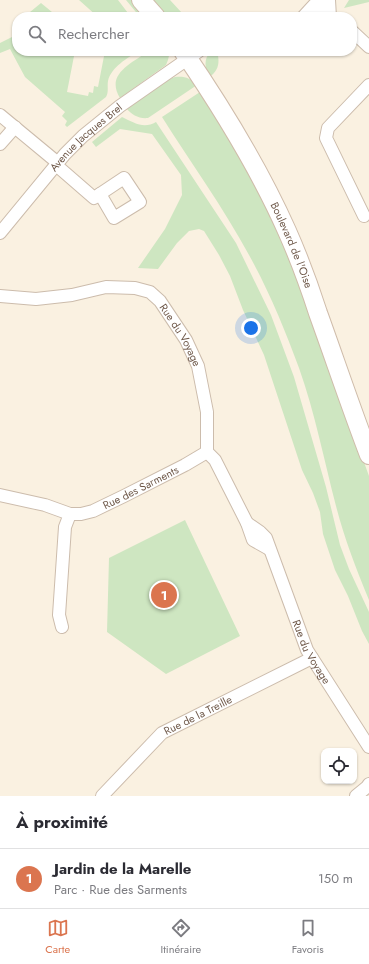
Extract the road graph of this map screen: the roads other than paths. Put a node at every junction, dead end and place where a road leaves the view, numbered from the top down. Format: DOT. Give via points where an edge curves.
graph roads {
  1 [pos="141,0"];
  2 [pos="323,0"];
  3 [pos="329,0"];
  4 [pos="152,12"];
  5 [pos="309,12"];
  6 [pos="320,12"];
  7 [pos="330,12"];
  8 [pos="357,36"];
  9 [pos="369,47"];
  10 [pos="187,56"];
  11 [pos="191,56"];
  12 [pos="369,85"];
  13 [pos="0,115"];
  14 [pos="15,127"];
  15 [pos="0,144"];
  16 [pos="57,164"];
  17 [pos="100,194"];
  18 [pos="364,216"];
  19 [pos="0,233"];
  20 [pos="0,296"];
  21 [pos="207,452"];
  22 [pos="369,455"];
  23 [pos="0,495"];
  24 [pos="70,514"];
  25 [pos="62,627"];
  26 [pos="312,658"];
  27 [pos="369,748"];
  28 [pos="369,784"];
  29 [pos="102,796"];
  30 [pos="356,796"];
  1 -- 4 [label="main road"];
  2 -- 5 [label="street"];
  2 -- 6 [label="street"];
  3 -- 7 [label="street"];
  8 -- 9 [label="street"];
  10 -- 16 [label="street, Avenue Jacques Brel" via="94,126"];
  11 -- 22 [label="main road, Boulevard de l'Oise" via="238,136 287,231"];
  12 -- 18 [label="street" via="328,128 326,138"];
  13 -- 14 [label="street"];
  14 -- 15 [label="street"];
  14 -- 16 [label="street"];
  16 -- 17 [label="street" via="94,198"];
  16 -- 19 [label="street, Avenue Jacques Brel"];
  20 -- 21 [label="street, Rue du Voyage" via="36,299 106,288 135,288 150,292 160,301 186,340 198,366 207,412"];
  21 -- 24 [label="street, Rue des Sarments" via="93,511"];
  21 -- 26 [label="street, Rue du Voyage" via="215,460 246,523 263,534"];
  23 -- 24 [label="street, Rue des Sarments" via="45,505"];
  24 -- 25 [label="street" via="66,526 59,615"];
  26 -- 27 [label="street, Rue du Voyage"];
  26 -- 29 [label="street, Rue de la Treille" via="162,733"];
  28 -- 30 [label="street"];
}
